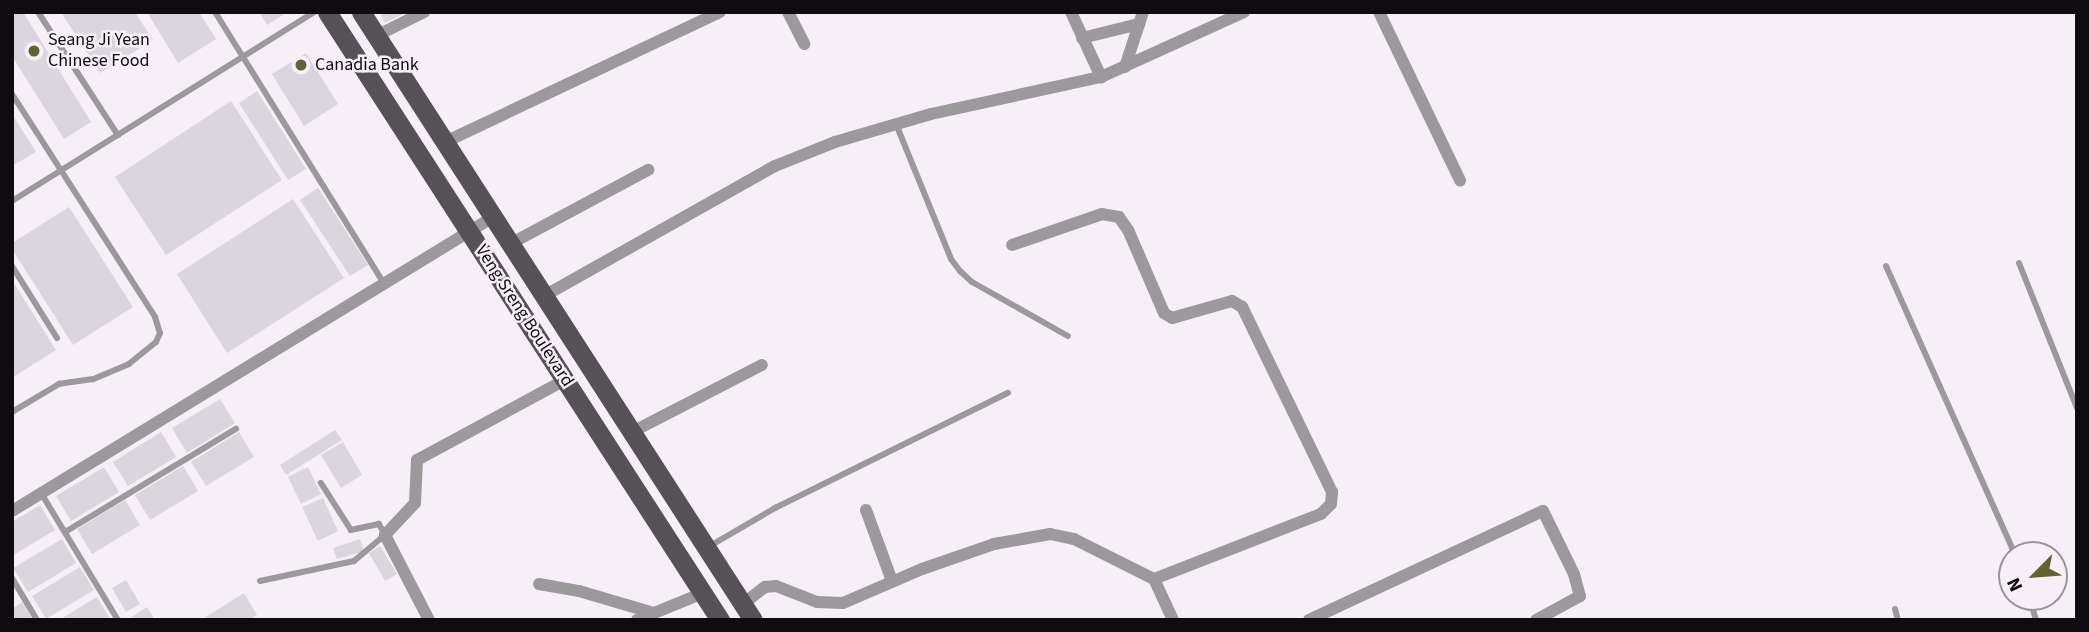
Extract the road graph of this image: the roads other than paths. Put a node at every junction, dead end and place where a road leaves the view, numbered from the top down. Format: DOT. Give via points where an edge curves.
graph roads {
  1 [pos="38,12"];
  2 [pos="215,12"];
  3 [pos="315,12"];
  4 [pos="327,12"];
  5 [pos="361,12"];
  6 [pos="424,12"];
  7 [pos="720,12"];
  8 [pos="788,12"];
  9 [pos="1070,12"];
  10 [pos="1244,12"];
  11 [pos="1379,12"];
  12 [pos="1141,18"];
  13 [pos="376,36"];
  14 [pos="1083,38"];
  15 [pos="804,44"];
  16 [pos="243,57"];
  17 [pos="1125,67"];
  18 [pos="1101,77"];
  19 [pos="12,94"];
  20 [pos="896,124"];
  21 [pos="118,135"];
  22 [pos="445,142"];
  23 [pos="62,170"];
  24 [pos="648,170"];
  25 [pos="1460,180"];
  26 [pos="12,201"];
  27 [pos="493,217"];
  28 [pos="469,231"];
  29 [pos="510,244"];
  30 [pos="1012,245"];
  31 [pos="2019,263"];
  32 [pos="12,266"];
  33 [pos="1886,266"];
  34 [pos="384,284"];
  35 [pos="544,296"];
  36 [pos="1068,336"];
  37 [pos="57,338"];
  38 [pos="762,365"];
  39 [pos="565,380"];
  40 [pos="1008,393"];
  41 [pos="2077,408"];
  42 [pos="12,412"];
  43 [pos="236,429"];
  44 [pos="632,432"];
  45 [pos="321,483"];
  46 [pos="41,493"];
  47 [pos="866,510"];
  48 [pos="12,511"];
  49 [pos="65,532"];
  50 [pos="385,535"];
  51 [pos="2009,541"];
  52 [pos="706,548"];
  53 [pos="12,578"];
  54 [pos="1154,579"];
  55 [pos="261,581"];
  56 [pos="892,582"];
  57 [pos="539,584"];
  58 [pos="703,593"];
  59 [pos="1895,609"];
  60 [pos="748,612"];
  61 [pos="653,613"];
  62 [pos="37,620"];
  63 [pos="118,620"];
  64 [pos="429,620"];
  65 [pos="637,620"];
  66 [pos="720,620"];
  67 [pos="1173,620"];
  68 [pos="1309,620"];
  69 [pos="1536,620"];
  70 [pos="1898,620"];
  1 -- 21 [label="lane"];
  2 -- 16 [label="lane"];
  3 -- 16 [label="lane"];
  4 -- 28 [label="main road, Veng Sreng Boulevard"];
  5 -- 13 [label="main road, Veng Sreng Boulevard"];
  6 -- 13 [label="street"];
  7 -- 22 [label="street"];
  8 -- 15 [label="street"];
  9 -- 14 [label="street"];
  10 -- 17 [label="street"];
  11 -- 25 [label="street"];
  12 -- 14 [label="street"];
  12 -- 17 [label="street"];
  13 -- 22 [label="main road, Veng Sreng Boulevard"];
  14 -- 18 [label="street"];
  16 -- 21 [label="lane"];
  16 -- 34 [label="lane"];
  17 -- 18 [label="street"];
  18 -- 20 [label="street"];
  19 -- 23 [label="lane"];
  20 -- 35 [label="street" via="775,166"];
  20 -- 36 [label="lane" via="960,271"];
  21 -- 23 [label="lane"];
  22 -- 27 [label="main road, Veng Sreng Boulevard"];
  23 -- 26 [label="lane"];
  23 -- 42 [label="lane" via="155,317 160,333 156,342 129,364 93,379 59,384"];
  24 -- 29 [label="street"];
  27 -- 28 [label="street"];
  27 -- 29 [label="main road, Veng Sreng Boulevard"];
  28 -- 34 [label="street"];
  28 -- 39 [label="main road, Veng Sreng Boulevard"];
  29 -- 35 [label="main road, Veng Sreng Boulevard"];
  30 -- 54 [label="street" via="1102,214 1119,217 1164,313 1172,318 1231,301 1242,307 1332,492 1331,503 1321,513"];
  31 -- 41 [label="lane"];
  32 -- 37 [label="lane"];
  33 -- 51 [label="lane"];
  34 -- 46 [label="street"];
  35 -- 44 [label="main road, Veng Sreng Boulevard"];
  38 -- 44 [label="street"];
  39 -- 50 [label="street" via="421,456 415,470 415,503"];
  39 -- 58 [label="main road, Veng Sreng Boulevard"];
  40 -- 52 [label="lane" via="775,508"];
  43 -- 49 [label="lane"];
  44 -- 52 [label="main road, Veng Sreng Boulevard"];
  45 -- 50 [label="lane" via="351,530 376,523"];
  46 -- 48 [label="street"];
  46 -- 49 [label="lane"];
  47 -- 56 [label="street"];
  49 -- 63 [label="lane"];
  50 -- 55 [label="lane" via="355,561"];
  50 -- 64 [label="street"];
  52 -- 60 [label="main road, Veng Sreng Boulevard"];
  53 -- 62 [label="lane"];
  54 -- 56 [label="street" via="1074,539 1050,534 994,544"];
  54 -- 67 [label="street"];
  56 -- 60 [label="street" via="844,603 828,604 776,586 765,587"];
  57 -- 61 [label="street"];
  58 -- 61 [label="street"];
  58 -- 66 [label="main road, Veng Sreng Boulevard"];
  59 -- 70 [label="lane"];
  61 -- 65 [label="street"];
  68 -- 69 [label="street" via="1543,511 1580,596"];
}
